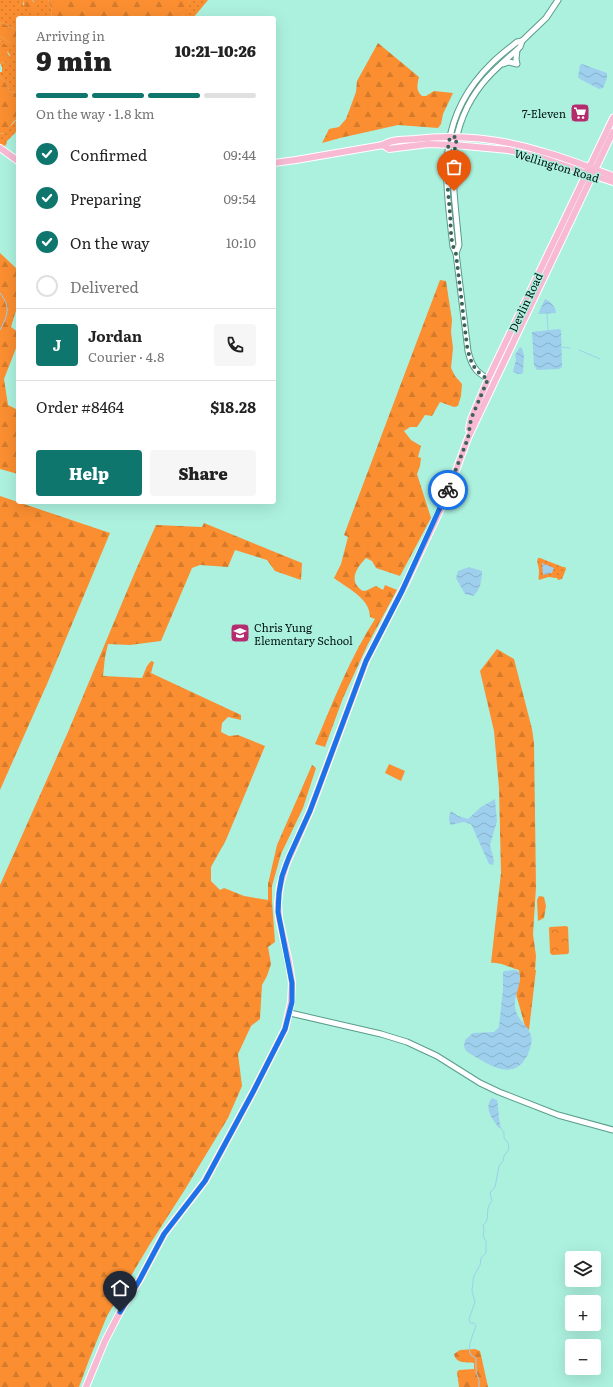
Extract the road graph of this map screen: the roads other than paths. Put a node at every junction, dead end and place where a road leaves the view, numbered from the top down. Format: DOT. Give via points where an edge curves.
graph roads {
  1 [pos="558,0"];
  2 [pos="522,41"];
  3 [pos="517,49"];
  4 [pos="501,65"];
  5 [pos="613,118"];
  6 [pos="613,132"];
  7 [pos="450,137"];
  8 [pos="457,137"];
  9 [pos="448,145"];
  10 [pos="455,145"];
  11 [pos="382,146"];
  12 [pos="0,148"];
  13 [pos="16,160"];
  14 [pos="276,163"];
  15 [pos="591,171"];
  16 [pos="613,176"];
  17 [pos="613,182"];
  18 [pos="456,254"];
  19 [pos="491,380"];
  20 [pos="290,1013"];
  21 [pos="613,1130"];
  22 [pos="86,1387"];
  1 -- 2 [label="street" via="546,18"];
  2 -- 3 [label="street"];
  2 -- 7 [label="street" via="516,42 477,79 461,105"];
  3 -- 4 [label="street"];
  3 -- 4 [label="street" via="517,64 509,62"];
  4 -- 8 [label="street" via="474,96"];
  5 -- 15 [label="main road"];
  6 -- 15 [label="main road"];
  7 -- 8 [label="main road, Wellington Road"];
  7 -- 9 [label="street"];
  7 -- 11 [label="main road, Wellington Road" via="398,140"];
  8 -- 10 [label="street"];
  8 -- 15 [label="main road, Wellington Road" via="498,141 529,148 566,159"];
  9 -- 10 [label="main road, Wellington Road"];
  9 -- 11 [label="main road, Wellington Road" via="388,149"];
  9 -- 18 [label="street" via="448,197"];
  10 -- 15 [label="main road, Wellington Road" via="528,154"];
  10 -- 18 [label="street" via="452,165 459,246"];
  11 -- 14 [label="main road, Wellington Road"];
  12 -- 13 [label="main road"];
  15 -- 16 [label="main road, Wellington Road"];
  15 -- 17 [label="main road, Wellington Road"];
  15 -- 19 [label="main road, Devlin Road"];
  18 -- 19 [label="street" via="470,360 479,374"];
  19 -- 20 [label="main road, Devlin Road" via="445,500 366,661 310,811 282,876 278,912 292,983"];
  20 -- 21 [label="street" via="407,1042 437,1056 499,1092 558,1115"];
  20 -- 22 [label="main road, Devlin Road" via="279,1042 235,1127 205,1181 162,1238 114,1323"];
}
